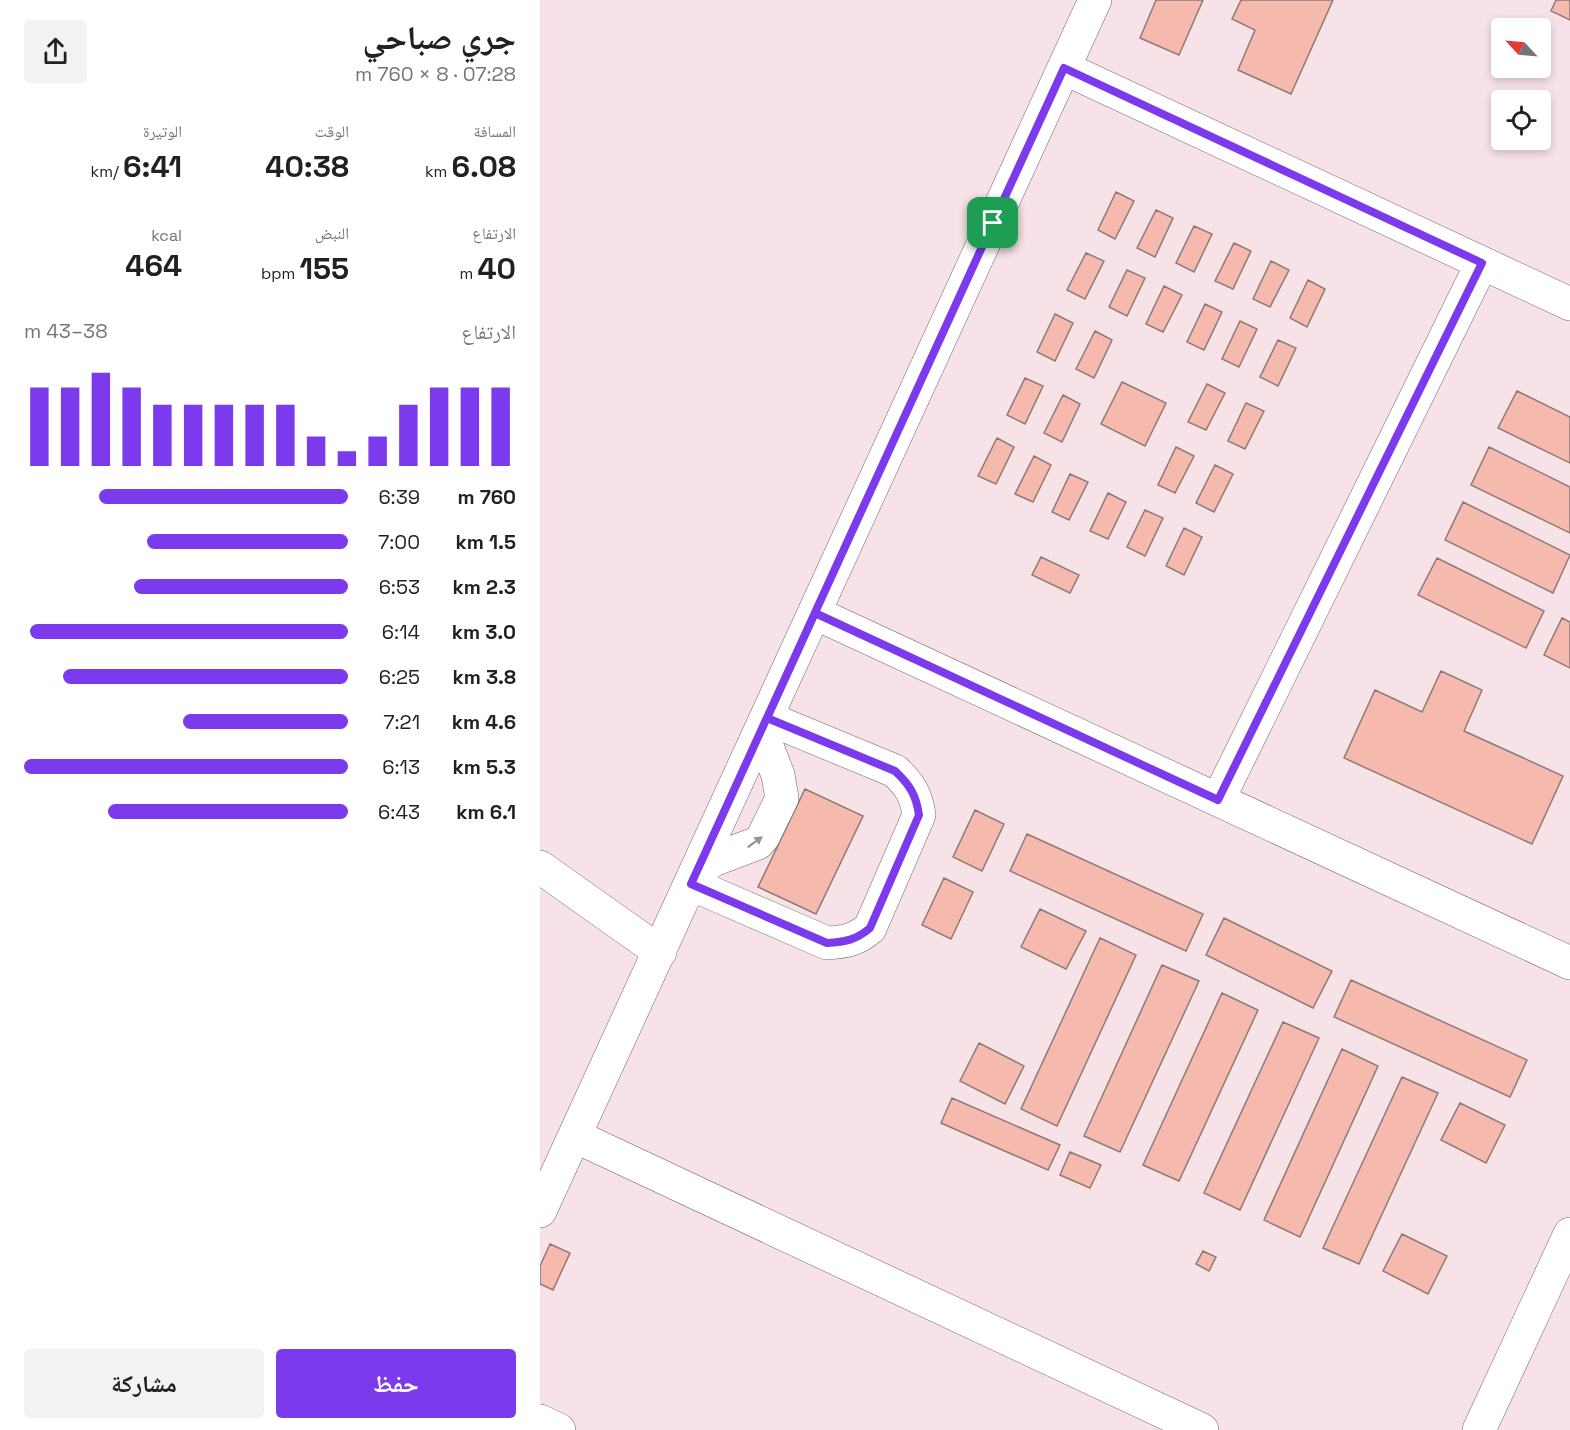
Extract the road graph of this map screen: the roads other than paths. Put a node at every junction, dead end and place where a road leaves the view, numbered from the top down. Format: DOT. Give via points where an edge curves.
graph roads {
  1 [pos="1095,0"];
  2 [pos="1064,68"];
  3 [pos="1482,263"];
  4 [pos="1570,304"];
  5 [pos="815,613"];
  6 [pos="766,720"];
  7 [pos="1218,800"];
  8 [pos="540,867"];
  9 [pos="691,884"];
  10 [pos="660,952"];
  11 [pos="1570,963"];
  12 [pos="575,1136"];
  13 [pos="540,1211"];
  14 [pos="1570,1234"];
  15 [pos="540,1421"];
  16 [pos="559,1430"];
  17 [pos="1202,1430"];
  18 [pos="1479,1430"];
  1 -- 2 [label="lane"];
  2 -- 3 [label="lane"];
  2 -- 5 [label="lane"];
  3 -- 4 [label="lane"];
  3 -- 7 [label="lane"];
  5 -- 6 [label="lane"];
  5 -- 7 [label="lane"];
  6 -- 9 [label="lane"];
  9 -- 6 [label="lane, one-way" via="713,860 758,843 783,798 766,744"];
  6 -- 9 [label="lane" via="895,771 909,783 917,798 919,815 870,928 846,942 827,943"];
  7 -- 11 [label="lane"];
  8 -- 10 [label="lane"];
  9 -- 10 [label="lane"];
  10 -- 12 [label="lane"];
  12 -- 13 [label="lane"];
  12 -- 17 [label="lane"];
  14 -- 18 [label="lane"];
  15 -- 16 [label="lane"];
}
